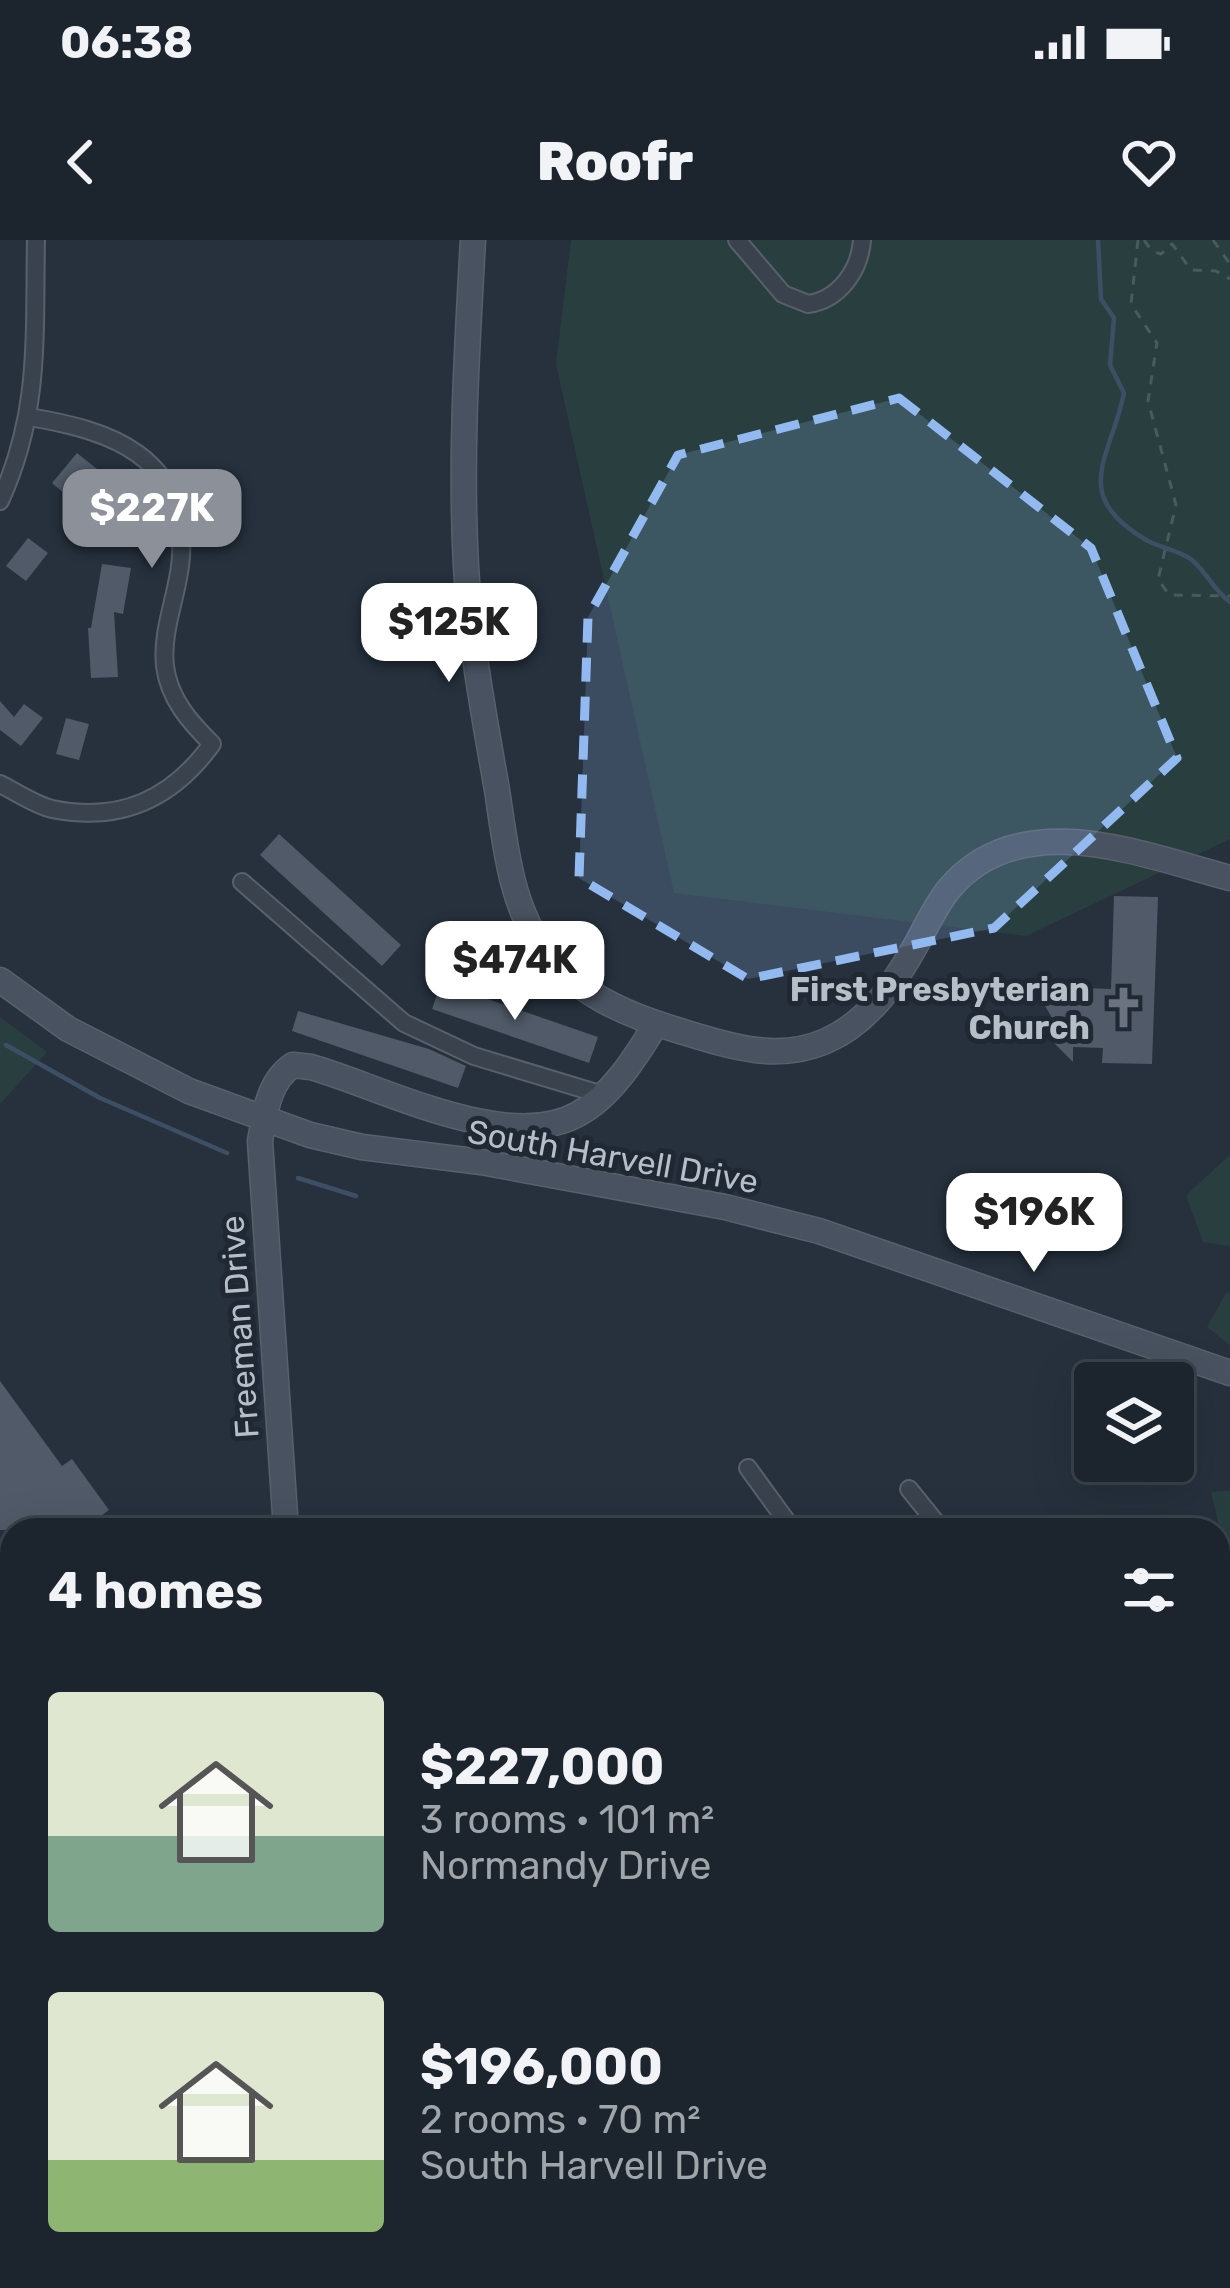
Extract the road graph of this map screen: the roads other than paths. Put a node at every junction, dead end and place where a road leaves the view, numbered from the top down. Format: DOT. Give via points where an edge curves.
graph roads {
  1 [pos="36,240"];
  2 [pos="473,240"];
  3 [pos="736,240"];
  4 [pos="862,240"];
  5 [pos="29,417"];
  6 [pos="0,501"];
  7 [pos="0,784"];
  8 [pos="1230,878"];
  9 [pos="242,882"];
  10 [pos="0,980"];
  11 [pos="656,1024"];
  12 [pos="603,1095"];
  13 [pos="264,1120"];
  14 [pos="1230,1373"];
  15 [pos="748,1468"];
  16 [pos="909,1489"];
  17 [pos="285,1518"];
  18 [pos="784,1518"];
  19 [pos="932,1518"];
  1 -- 5 [label="street"];
  2 -- 11 [label="street" via="466,566 509,864 532,932 560,969 603,1002"];
  3 -- 4 [label="street" via="783,294 808,304 847,280"];
  5 -- 6 [label="street"];
  5 -- 7 [label="street" via="134,448 172,497 182,557 165,668 190,723 212,744 172,790 116,811 49,808"];
  8 -- 11 [label="street" via="1100,844 1020,846 960,877 887,992 830,1040 762,1052"];
  9 -- 12 [label="street" via="404,1023 474,1056"];
  10 -- 13 [label="street, South Harvell Drive" via="68,1029"];
  11 -- 12 [label="street"];
  12 -- 13 [label="street" via="580,1114 524,1125 457,1116 292,1066 273,1088"];
  13 -- 14 [label="street, South Harvell Drive" via="362,1148 570,1178 820,1231"];
  13 -- 17 [label="street, Freeman Drive"];
  15 -- 18 [label="street"];
  16 -- 19 [label="street"];
}
